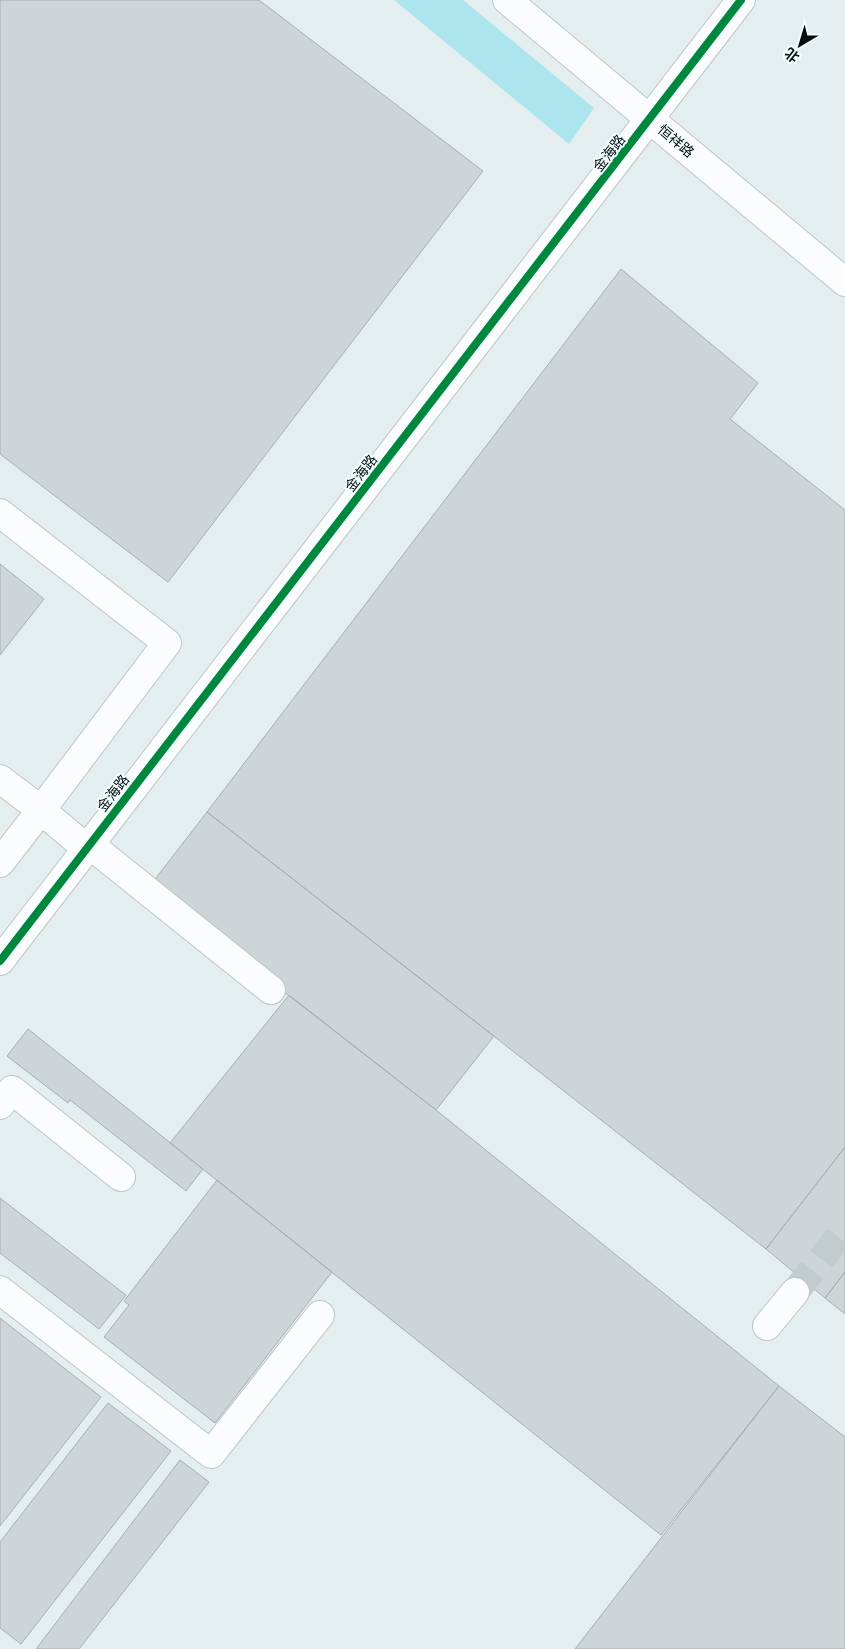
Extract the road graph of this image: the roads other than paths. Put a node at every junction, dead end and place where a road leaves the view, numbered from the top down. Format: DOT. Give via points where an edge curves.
graph roads {
  1 [pos="507,0"];
  2 [pos="741,0"];
  3 [pos="650,120"];
  4 [pos="845,282"];
  5 [pos="0,513"];
  6 [pos="0,778"];
  7 [pos="41,810"];
  8 [pos="87,846"];
  9 [pos="0,863"];
  10 [pos="0,961"];
  11 [pos="271,990"];
  12 [pos="4,1092"];
  13 [pos="121,1177"];
  14 [pos="0,1290"];
  15 [pos="795,1292"];
  16 [pos="320,1315"];
  17 [pos="767,1326"];
  1 -- 3 [label="street, 恒祥路"];
  2 -- 3 [label="street, 金海路"];
  3 -- 4 [label="street, 恒祥路"];
  3 -- 8 [label="street, 金海路"];
  5 -- 7 [label="street" via="167,643"];
  6 -- 7 [label="street"];
  7 -- 8 [label="street"];
  7 -- 9 [label="street"];
  8 -- 10 [label="street, 金海路"];
  8 -- 11 [label="street"];
  12 -- 13 [label="street"];
  14 -- 16 [label="street" via="211,1454"];
  15 -- 17 [label="street"];
}
